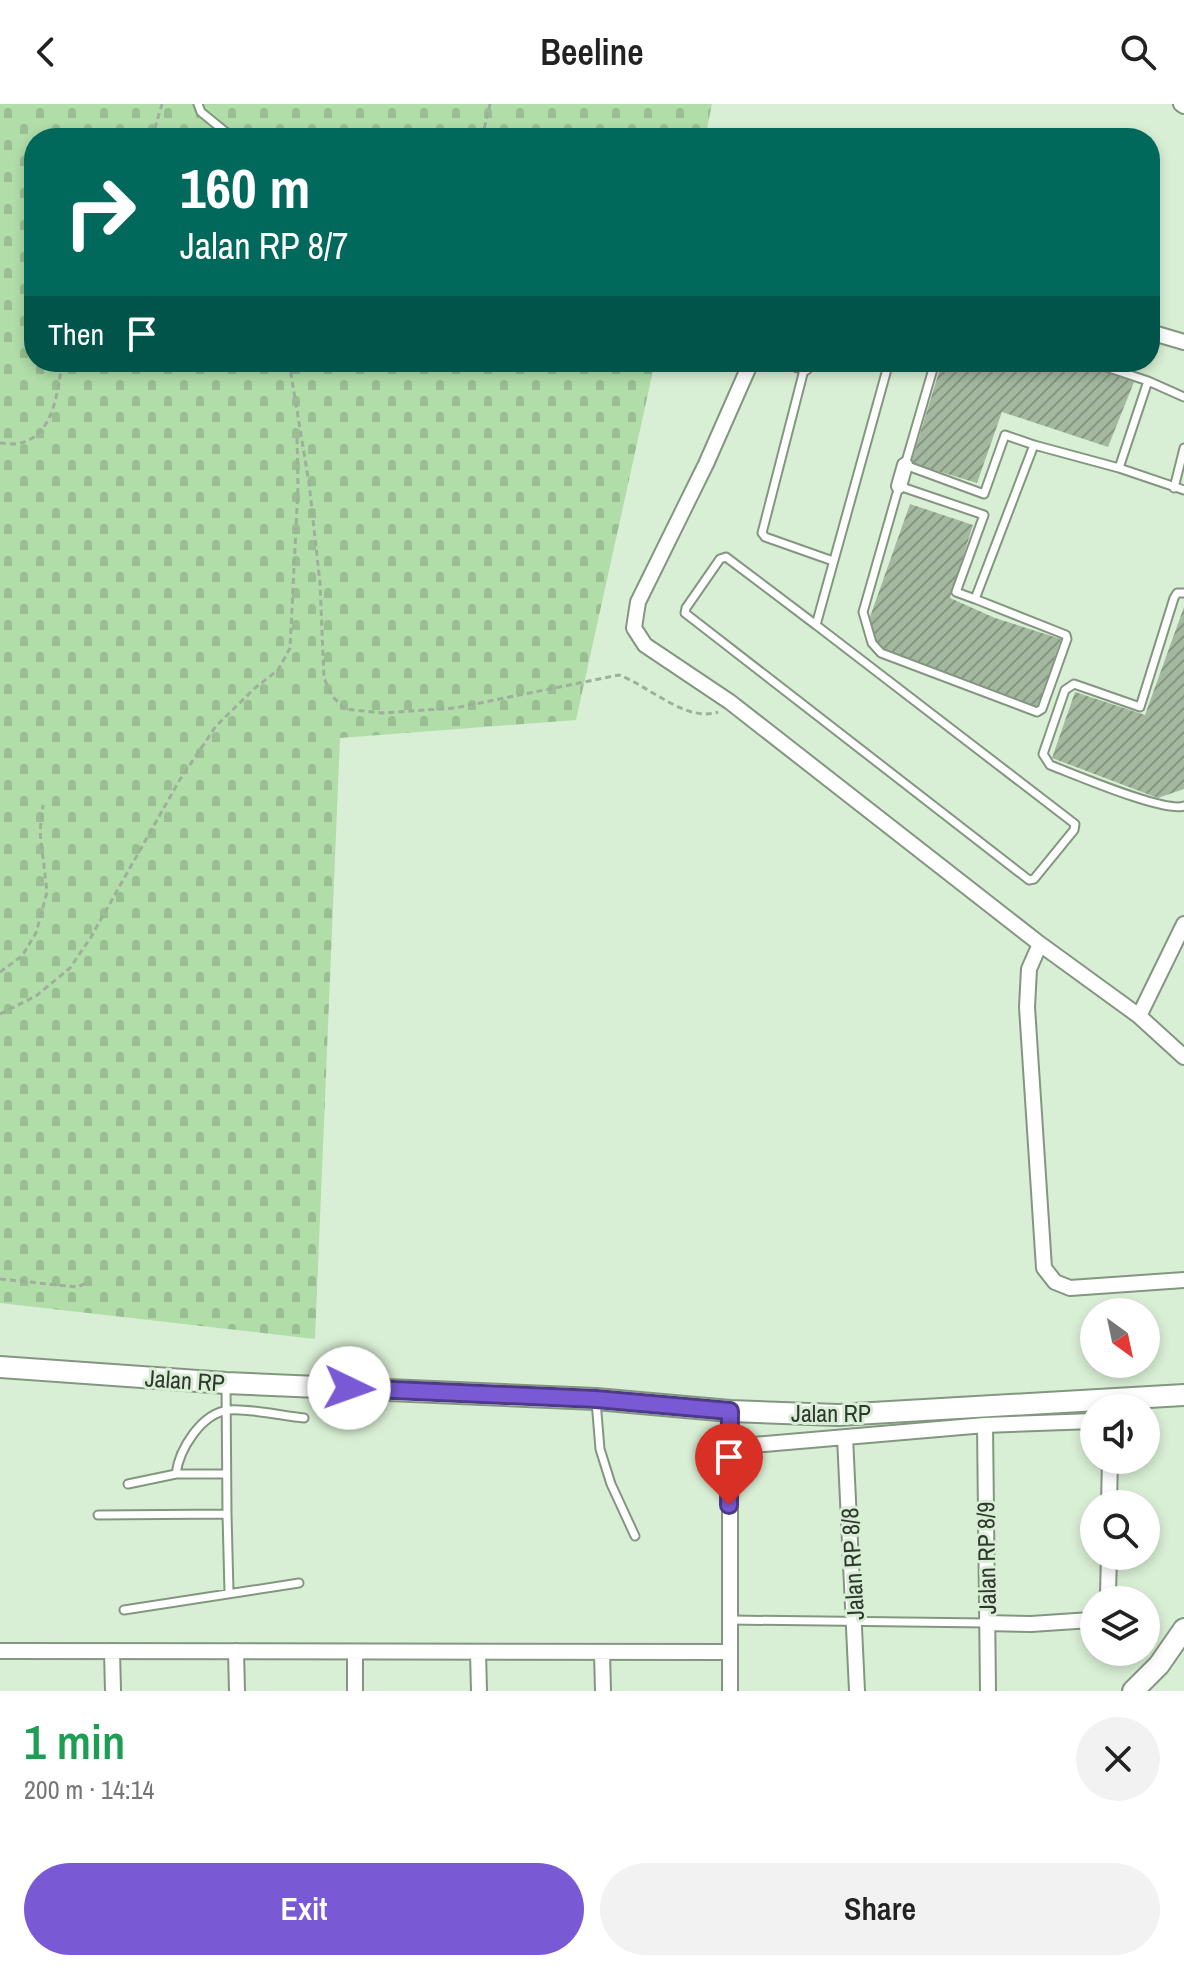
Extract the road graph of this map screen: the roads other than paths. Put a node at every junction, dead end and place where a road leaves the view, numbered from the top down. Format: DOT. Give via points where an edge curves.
graph roads {
  1 [pos="198,104"];
  2 [pos="221,128"];
  3 [pos="1160,335"];
  4 [pos="1184,342"];
  5 [pos="747,372"];
  6 [pos="799,372"];
  7 [pos="886,372"];
  8 [pos="932,372"];
  9 [pos="1121,372"];
  10 [pos="1148,381"];
  11 [pos="1184,397"];
  12 [pos="1034,445"];
  13 [pos="1184,448"];
  14 [pos="905,465"];
  15 [pos="1119,468"];
  16 [pos="899,486"];
  17 [pos="1174,488"];
  18 [pos="1184,490"];
  19 [pos="833,561"];
  20 [pos="1184,593"];
  21 [pos="975,599"];
  22 [pos="816,625"];
  23 [pos="1184,806"];
  24 [pos="1184,924"];
  25 [pos="1040,944"];
  26 [pos="1139,1016"];
  27 [pos="1184,1057"];
  28 [pos="1184,1280"];
  29 [pos="0,1367"];
  30 [pos="226,1383"];
  31 [pos="1184,1395"];
  32 [pos="596,1399"];
  33 [pos="227,1410"];
  34 [pos="730,1411"];
  35 [pos="304,1418"];
  36 [pos="1080,1422"];
  37 [pos="985,1425"];
  38 [pos="845,1437"];
  39 [pos="729,1447"];
  40 [pos="176,1474"];
  41 [pos="226,1474"];
  42 [pos="128,1484"];
  43 [pos="227,1514"];
  44 [pos="98,1515"];
  45 [pos="635,1536"];
  46 [pos="299,1583"];
  47 [pos="229,1592"];
  48 [pos="124,1610"];
  49 [pos="730,1620"];
  50 [pos="855,1621"];
  51 [pos="1080,1621"];
  52 [pos="987,1623"];
  53 [pos="1184,1629"];
  54 [pos="0,1651"];
  55 [pos="112,1651"];
  56 [pos="236,1651"];
  57 [pos="355,1652"];
  58 [pos="478,1652"];
  59 [pos="602,1652"];
  60 [pos="730,1652"];
  61 [pos="113,1691"];
  62 [pos="237,1691"];
  63 [pos="355,1691"];
  64 [pos="479,1691"];
  65 [pos="603,1691"];
  66 [pos="730,1691"];
  67 [pos="857,1691"];
  68 [pos="988,1691"];
  69 [pos="1133,1691"];
  1 -- 2 [label="lane"];
  3 -- 4 [label="street"];
  5 -- 25 [label="street" via="638,602 634,628 645,645 730,702"];
  6 -- 19 [label="lane" via="762,533"];
  7 -- 19 [label="lane"];
  8 -- 14 [label="lane"];
  9 -- 10 [label="lane"];
  10 -- 11 [label="lane"];
  10 -- 15 [label="lane"];
  12 -- 14 [label="lane" via="1005,435 984,494"];
  12 -- 15 [label="lane"];
  12 -- 21 [label="lane"];
  13 -- 17 [label="lane"];
  14 -- 16 [label="street"];
  15 -- 17 [label="lane"];
  16 -- 21 [label="lane" via="984,515 956,592"];
  16 -- 21 [label="lane" via="863,612 872,643 881,653 1040,712 1066,635"];
  17 -- 18 [label="lane"];
  19 -- 22 [label="lane"];
  20 -- 23 [label="lane" via="1174,598 1140,707 1069,686 1043,754 1050,765 1143,799 1177,809"];
  22 -- 22 [label="lane" via="1075,824 1034,879 685,613 726,557"];
  24 -- 26 [label="street"];
  25 -- 26 [label="street"];
  25 -- 28 [label="street" via="1029,969 1027,1007 1044,1268 1055,1282 1070,1288"];
  26 -- 27 [label="street"];
  29 -- 30 [label="street, Jalan RP"];
  30 -- 32 [label="street, Jalan RP"];
  30 -- 33 [label="lane"];
  31 -- 34 [label="street, Jalan RP" via="838,1415"];
  32 -- 34 [label="street, Jalan RP"];
  32 -- 45 [label="lane" via="600,1449"];
  33 -- 35 [label="lane"];
  33 -- 40 [label="lane" via="200,1425 178,1458"];
  33 -- 41 [label="lane"];
  34 -- 39 [label="street"];
  36 -- 37 [label="street"];
  37 -- 38 [label="street"];
  37 -- 52 [label="street, Jalan RP 8/9"];
  38 -- 39 [label="street"];
  38 -- 50 [label="street, Jalan RP 8/8"];
  39 -- 49 [label="street"];
  40 -- 41 [label="lane"];
  40 -- 42 [label="lane"];
  41 -- 43 [label="lane"];
  43 -- 44 [label="lane"];
  43 -- 47 [label="lane"];
  46 -- 47 [label="lane"];
  47 -- 48 [label="lane"];
  49 -- 50 [label="lane"];
  49 -- 60 [label="street"];
  50 -- 52 [label="lane"];
  50 -- 67 [label="street, Jalan RP 8/8"];
  51 -- 52 [label="street"];
  52 -- 68 [label="street, Jalan RP 8/9"];
  53 -- 69 [label="street"];
  54 -- 55 [label="street"];
  55 -- 56 [label="street"];
  55 -- 61 [label="street"];
  56 -- 57 [label="street"];
  56 -- 62 [label="street"];
  57 -- 58 [label="street"];
  57 -- 63 [label="street"];
  58 -- 59 [label="street"];
  58 -- 64 [label="street"];
  59 -- 60 [label="street"];
  59 -- 65 [label="street"];
  60 -- 66 [label="street"];
}
